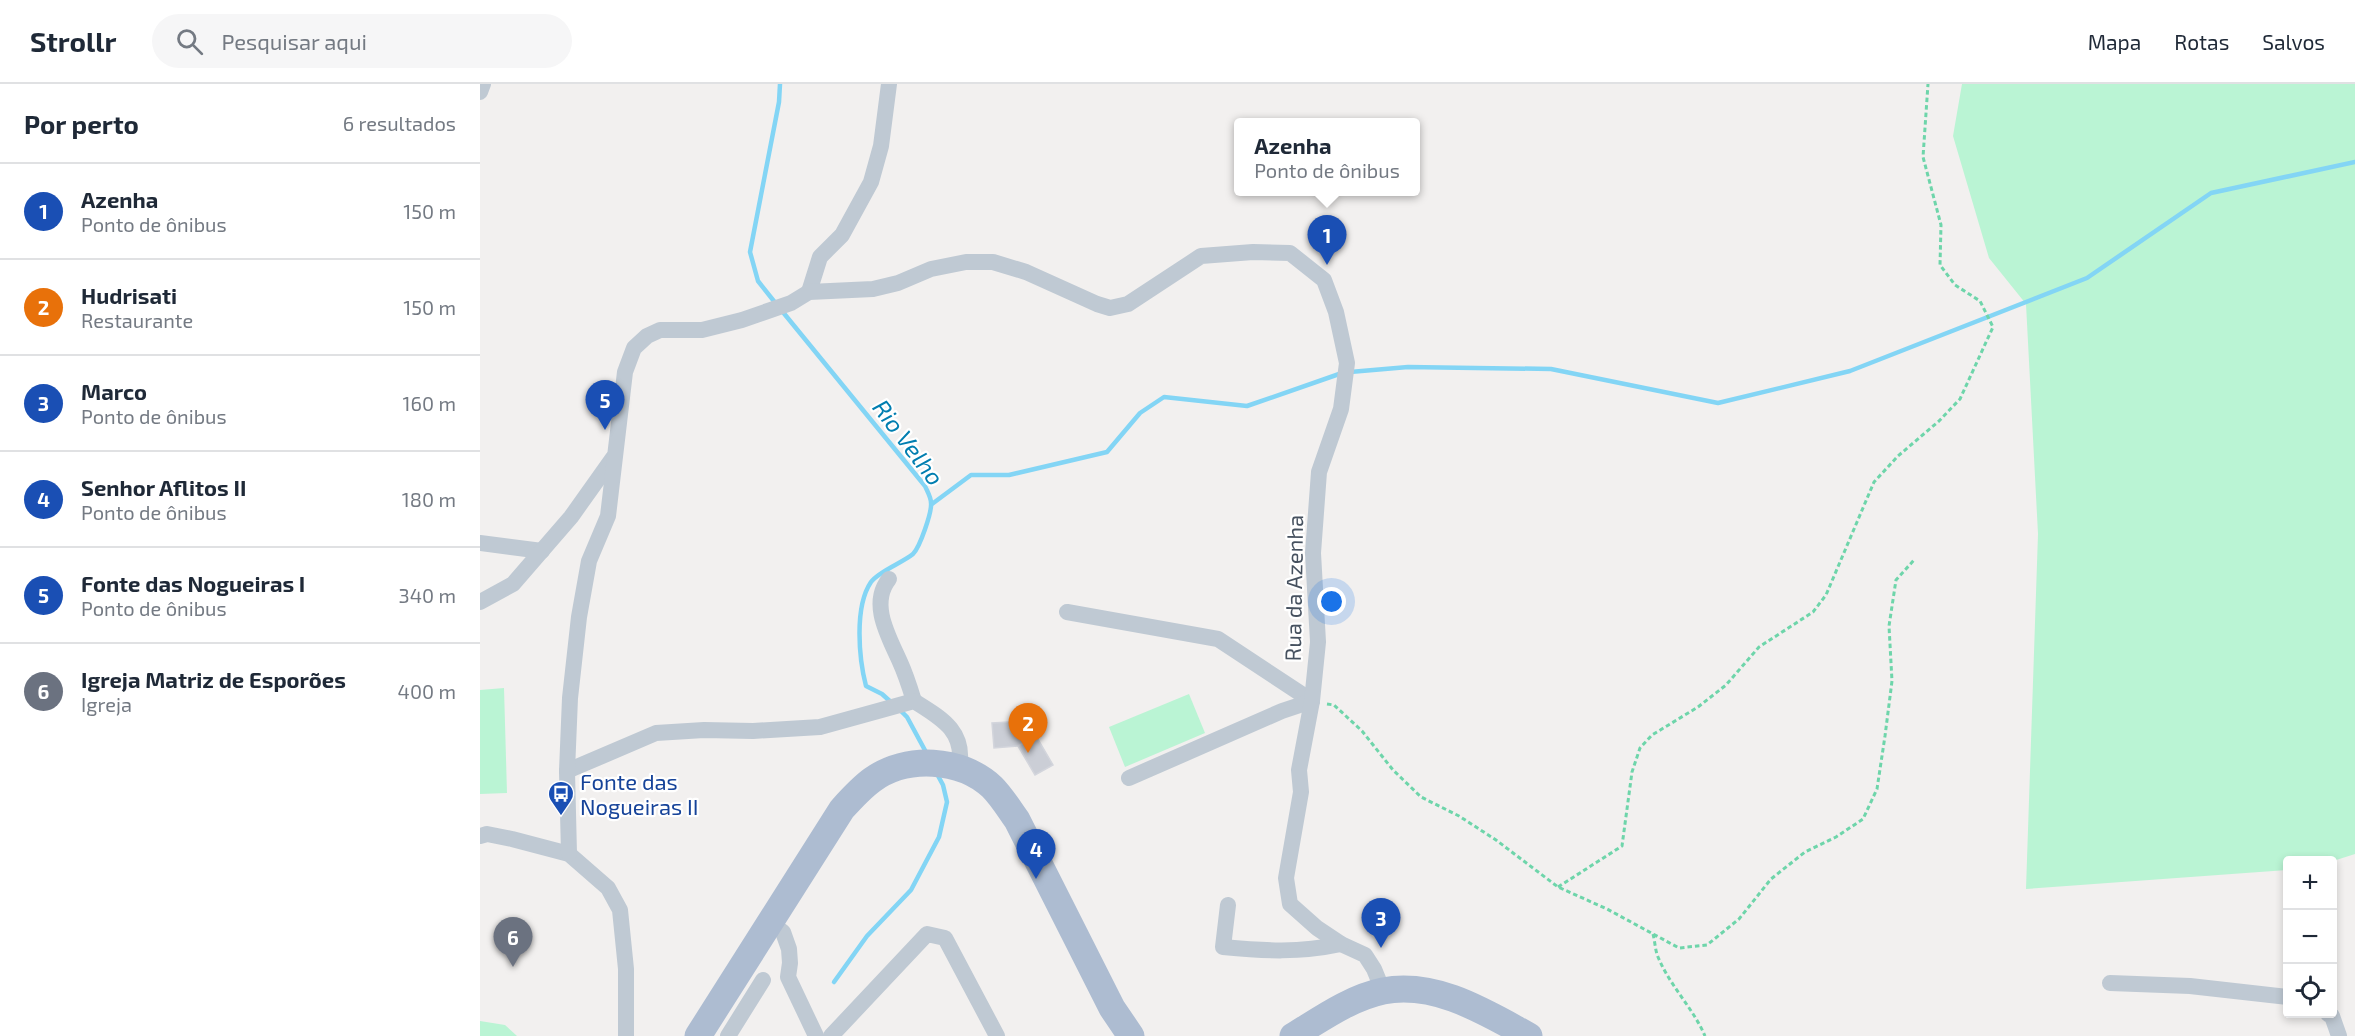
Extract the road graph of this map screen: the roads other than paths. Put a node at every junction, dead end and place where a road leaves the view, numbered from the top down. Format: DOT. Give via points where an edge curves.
graph roads {
  1 [pos="483,84"];
  2 [pos="889,84"];
  3 [pos="480,92"];
  4 [pos="809,292"];
  5 [pos="616,455"];
  6 [pos="480,543"];
  7 [pos="542,551"];
  8 [pos="889,579"];
  9 [pos="480,602"];
  10 [pos="1067,612"];
  11 [pos="914,701"];
  12 [pos="1312,701"];
  13 [pos="959,768"];
  14 [pos="567,771"];
  15 [pos="1129,778"];
  16 [pos="480,836"];
  17 [pos="569,854"];
  18 [pos="1228,905"];
  19 [pos="770,922"];
  20 [pos="1341,944"];
  21 [pos="753,972"];
  22 [pos="788,977"];
  23 [pos="2110,983"];
  24 [pos="1383,991"];
  25 [pos="2283,996"];
  26 [pos="2333,1018"];
  27 [pos="626,1036"];
  28 [pos="698,1036"];
  29 [pos="728,1036"];
  30 [pos="816,1036"];
  31 [pos="831,1036"];
  32 [pos="998,1036"];
  33 [pos="1131,1036"];
  34 [pos="1293,1036"];
  35 [pos="1529,1036"];
  36 [pos="2339,1036"];
  1 -- 3 [label="street"];
  2 -- 4 [label="street" via="872,182 842,235 820,257"];
  4 -- 5 [label="street" via="791,303 742,320 702,330 660,330 646,336 634,348 625,372"];
  4 -- 12 [label="street, Rua da Azenha" via="873,289 931,269 966,262 993,262 1110,308 1128,304 1202,256 1290,253 1306,265 1324,280 1336,312 1347,363 1341,409 1319,472 1313,553 1318,642"];
  5 -- 7 [label="street"];
  5 -- 14 [label="street" via="608,516 589,561 579,617"];
  6 -- 7 [label="street"];
  7 -- 9 [label="street" via="513,584"];
  8 -- 11 [label="street" via="882,588 880,605"];
  10 -- 12 [label="street" via="1218,639"];
  11 -- 13 [label="street" via="946,720 961,755"];
  11 -- 14 [label="street" via="820,727 656,733"];
  12 -- 15 [label="street"];
  12 -- 20 [label="street, Rua da Azenha" via="1286,878 1290,904"];
  13 -- 19 [label="main road" via="933,763 910,765 873,778 843,809"];
  13 -- 33 [label="main road" via="991,786 1017,820 1112,1008"];
  14 -- 17 [label="street"];
  16 -- 17 [label="street" via="512,839"];
  17 -- 27 [label="street" via="608,888 620,910 626,969"];
  18 -- 20 [label="street" via="1223,947 1274,952"];
  19 -- 21 [label="main road"];
  19 -- 22 [label="street" via="783,932 789,949"];
  20 -- 24 [label="street, Rua da Azenha" via="1365,954"];
  21 -- 22 [label="street" via="776,980"];
  21 -- 28 [label="main road"];
  21 -- 29 [label="street"];
  22 -- 30 [label="street"];
  23 -- 25 [label="street" via="2190,986"];
  24 -- 34 [label="main road" via="1345,1005"];
  24 -- 35 [label="main road" via="1415,990 1448,996"];
  26 -- 36 [label="street"];
  31 -- 32 [label="street" via="927,934 945,938"];
}
